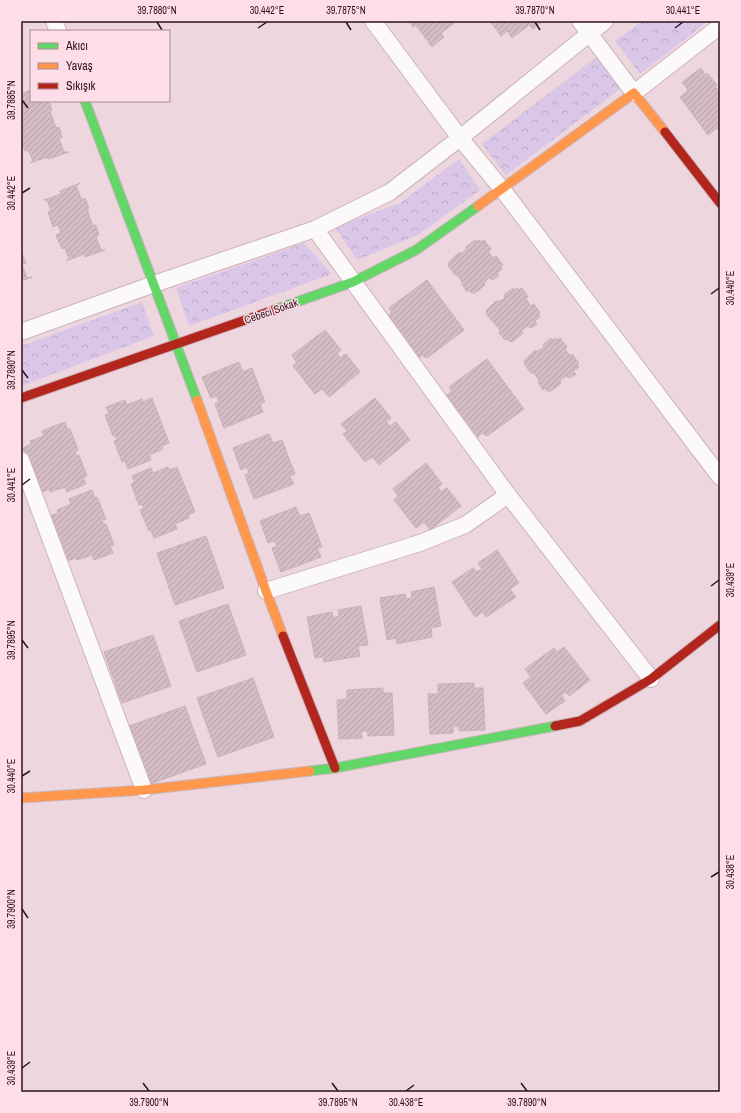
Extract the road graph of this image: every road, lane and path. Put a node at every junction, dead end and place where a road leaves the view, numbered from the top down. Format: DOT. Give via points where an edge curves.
graph roads {
  1 [pos="373,21"];
  2 [pos="605,21"];
  3 [pos="720,26"];
  4 [pos="585,27"];
  5 [pos="634,93"];
  6 [pos="85,102"];
  7 [pos="460,138"];
  8 [pos="502,189"];
  9 [pos="720,203"];
  10 [pos="314,229"];
  11 [pos="353,282"];
  12 [pos="154,284"];
  13 [pos="21,332"];
  14 [pos="177,344"];
  15 [pos="21,398"];
  16 [pos="21,460"];
  17 [pos="720,477"];
  18 [pos="508,495"];
  19 [pos="266,591"];
  20 [pos="720,625"];
  21 [pos="651,679"];
  22 [pos="335,768"];
  23 [pos="144,790"];
  24 [pos="21,798"];
  1 -- 7 [label="street"];
  2 -- 4 [label="street"];
  3 -- 5 [label="street"];
  4 -- 5 [label="street"];
  4 -- 7 [label="street"];
  5 -- 8 [label="street, Cebeci Sokak"];
  5 -- 9 [label="street"];
  6 -- 12 [label="street"];
  7 -- 8 [label="street"];
  7 -- 10 [label="street" via="390,192"];
  8 -- 11 [label="street, Cebeci Sokak" via="416,250"];
  8 -- 17 [label="street"];
  10 -- 11 [label="street"];
  10 -- 12 [label="street"];
  11 -- 14 [label="street, Cebeci Sokak"];
  11 -- 18 [label="street"];
  12 -- 13 [label="street"];
  12 -- 14 [label="street"];
  14 -- 15 [label="street, Cebeci Sokak"];
  14 -- 19 [label="street"];
  16 -- 23 [label="street"];
  18 -- 19 [label="street" via="465,525 446,533"];
  18 -- 21 [label="street"];
  19 -- 22 [label="street"];
  20 -- 21 [label="street"];
  21 -- 22 [label="street" via="580,721"];
  22 -- 23 [label="street"];
  23 -- 24 [label="street"];
}
